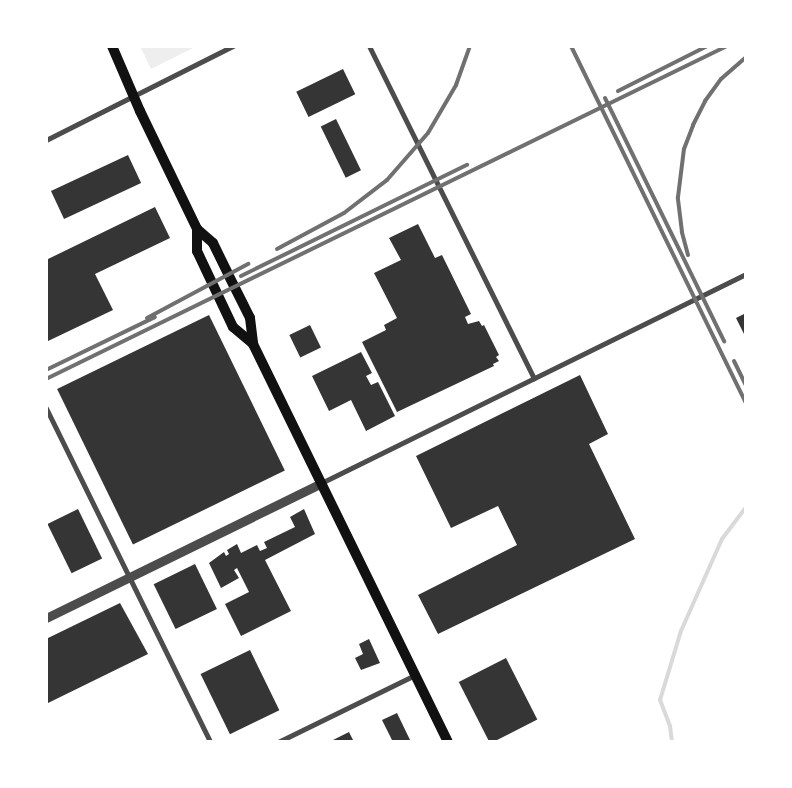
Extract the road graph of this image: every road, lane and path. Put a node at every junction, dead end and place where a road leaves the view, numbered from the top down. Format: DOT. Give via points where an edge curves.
graph roads {
  1 [pos="112,46"];
  2 [pos="233,46"];
  3 [pos="369,46"];
  4 [pos="134,95"];
  5 [pos="46,140"];
  6 [pos="197,229"];
  7 [pos="746,274"];
  8 [pos="253,344"];
  9 [pos="534,378"];
  10 [pos="46,408"];
  11 [pos="321,483"];
  12 [pos="129,578"];
  13 [pos="46,618"];
  14 [pos="415,675"];
  15 [pos="210,742"];
  16 [pos="278,742"];
  17 [pos="448,742"];
  1 -- 4 [label="main road"];
  2 -- 4 [label="street"];
  3 -- 9 [label="street"];
  4 -- 5 [label="street"];
  4 -- 6 [label="main road"];
  6 -- 8 [label="main road" via="213,243 250,318"];
  6 -- 8 [label="main road" via="197,252 233,327"];
  7 -- 9 [label="street"];
  8 -- 11 [label="main road"];
  9 -- 11 [label="street"];
  10 -- 12 [label="street"];
  11 -- 12 [label="street"];
  11 -- 14 [label="main road"];
  12 -- 13 [label="street"];
  12 -- 15 [label="street"];
  14 -- 16 [label="street"];
  14 -- 17 [label="main road"];
}
